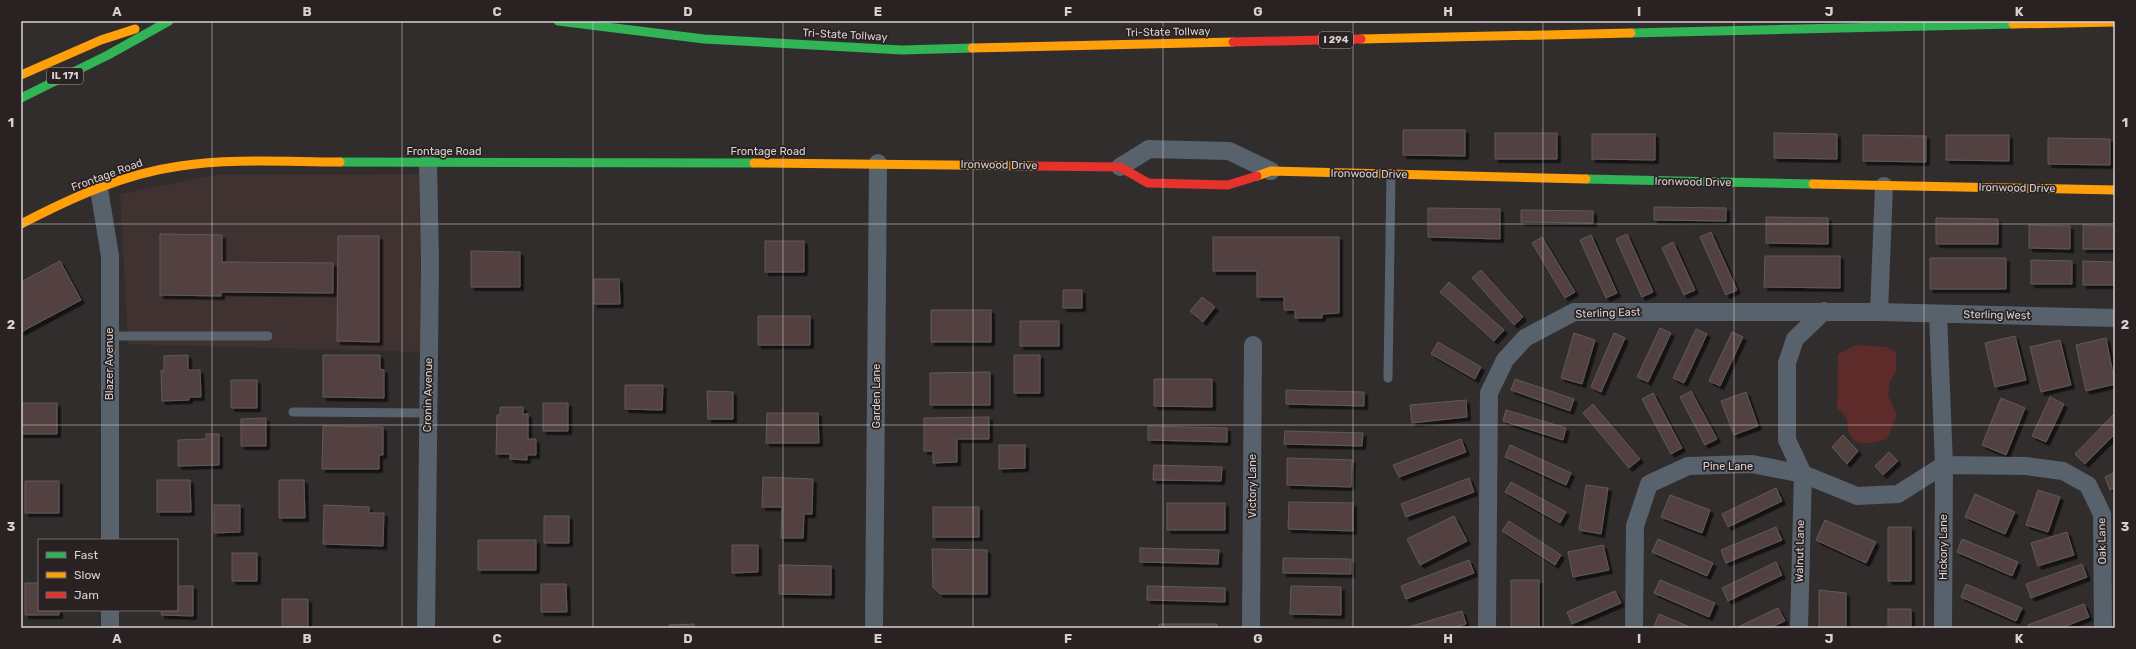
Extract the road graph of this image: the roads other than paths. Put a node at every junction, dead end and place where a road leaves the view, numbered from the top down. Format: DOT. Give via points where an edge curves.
graph roads {
  1 [pos="159,21"];
  2 [pos="169,21"];
  3 [pos="558,21"];
  4 [pos="2115,22"];
  5 [pos="21,75"];
  6 [pos="21,98"];
  7 [pos="428,163"];
  8 [pos="878,163"];
  9 [pos="1120,168"];
  10 [pos="1271,171"];
  11 [pos="1391,174"];
  12 [pos="1884,186"];
  13 [pos="99,189"];
  14 [pos="2115,190"];
  15 [pos="21,224"];
  16 [pos="1824,311"];
  17 [pos="1879,312"];
  18 [pos="1938,314"];
  19 [pos="2115,318"];
  20 [pos="109,336"];
  21 [pos="268,336"];
  22 [pos="1253,345"];
  23 [pos="1388,378"];
  24 [pos="293,412"];
  25 [pos="428,413"];
  26 [pos="1944,465"];
  27 [pos="1803,474"];
  28 [pos="110,539"];
  29 [pos="110,611"];
  30 [pos="110,628"];
  31 [pos="426,628"];
  32 [pos="874,628"];
  33 [pos="1251,628"];
  34 [pos="1487,628"];
  35 [pos="1634,628"];
  36 [pos="1799,628"];
  37 [pos="1943,628"];
  38 [pos="2102,628"];
  1 -- 5 [label="main road" via="101,40"];
  2 -- 6 [label="main road, IL 171" via="108,55"];
  3 -- 4 [label="main road, Tri-State Tollway / I 294" via="704,39 902,50"];
  7 -- 8 [label="main road, Frontage Road"];
  7 -- 13 [label="main road, Frontage Road" via="252,162 179,166 135,176"];
  7 -- 25 [label="street, Cronin Avenue"];
  8 -- 9 [label="main road, Ironwood Drive"];
  8 -- 32 [label="street, Garden Lane"];
  9 -- 10 [label="main road, Ironwood Drive" via="1148,183 1155,184 1228,185"];
  9 -- 10 [label="street, Ironwood Drive" via="1149,149 1170,149 1229,151"];
  10 -- 11 [label="main road, Ironwood Drive"];
  11 -- 12 [label="main road, Ironwood Drive"];
  11 -- 23 [label="lane"];
  12 -- 14 [label="main road, Ironwood Drive"];
  12 -- 17 [label="street"];
  13 -- 15 [label="main road, Frontage Road"];
  13 -- 20 [label="street, Blazer Avenue" via="110,256"];
  16 -- 17 [label="street, Sterling East"];
  16 -- 27 [label="street" via="1795,340 1787,363 1788,440"];
  16 -- 34 [label="street, Sterling East" via="1574,312 1525,338 1504,360 1489,392"];
  17 -- 18 [label="street, Sterling West"];
  18 -- 19 [label="street, Sterling West"];
  18 -- 26 [label="street, Hickory Lane"];
  20 -- 21 [label="lane"];
  20 -- 28 [label="street, Blazer Avenue"];
  22 -- 33 [label="street, Victory Lane"];
  24 -- 25 [label="lane"];
  25 -- 31 [label="street, Cronin Avenue"];
  26 -- 27 [label="street, Pine Lane" via="1898,494 1857,496"];
  26 -- 37 [label="street, Hickory Lane"];
  26 -- 38 [label="street, Oak Lane" via="2026,466 2063,471 2088,485 2102,514"];
  27 -- 35 [label="street, Pine Lane" via="1752,464 1688,466 1649,484 1635,526"];
  27 -- 36 [label="street, Walnut Lane"];
  29 -- 30 [label="street"];
}
